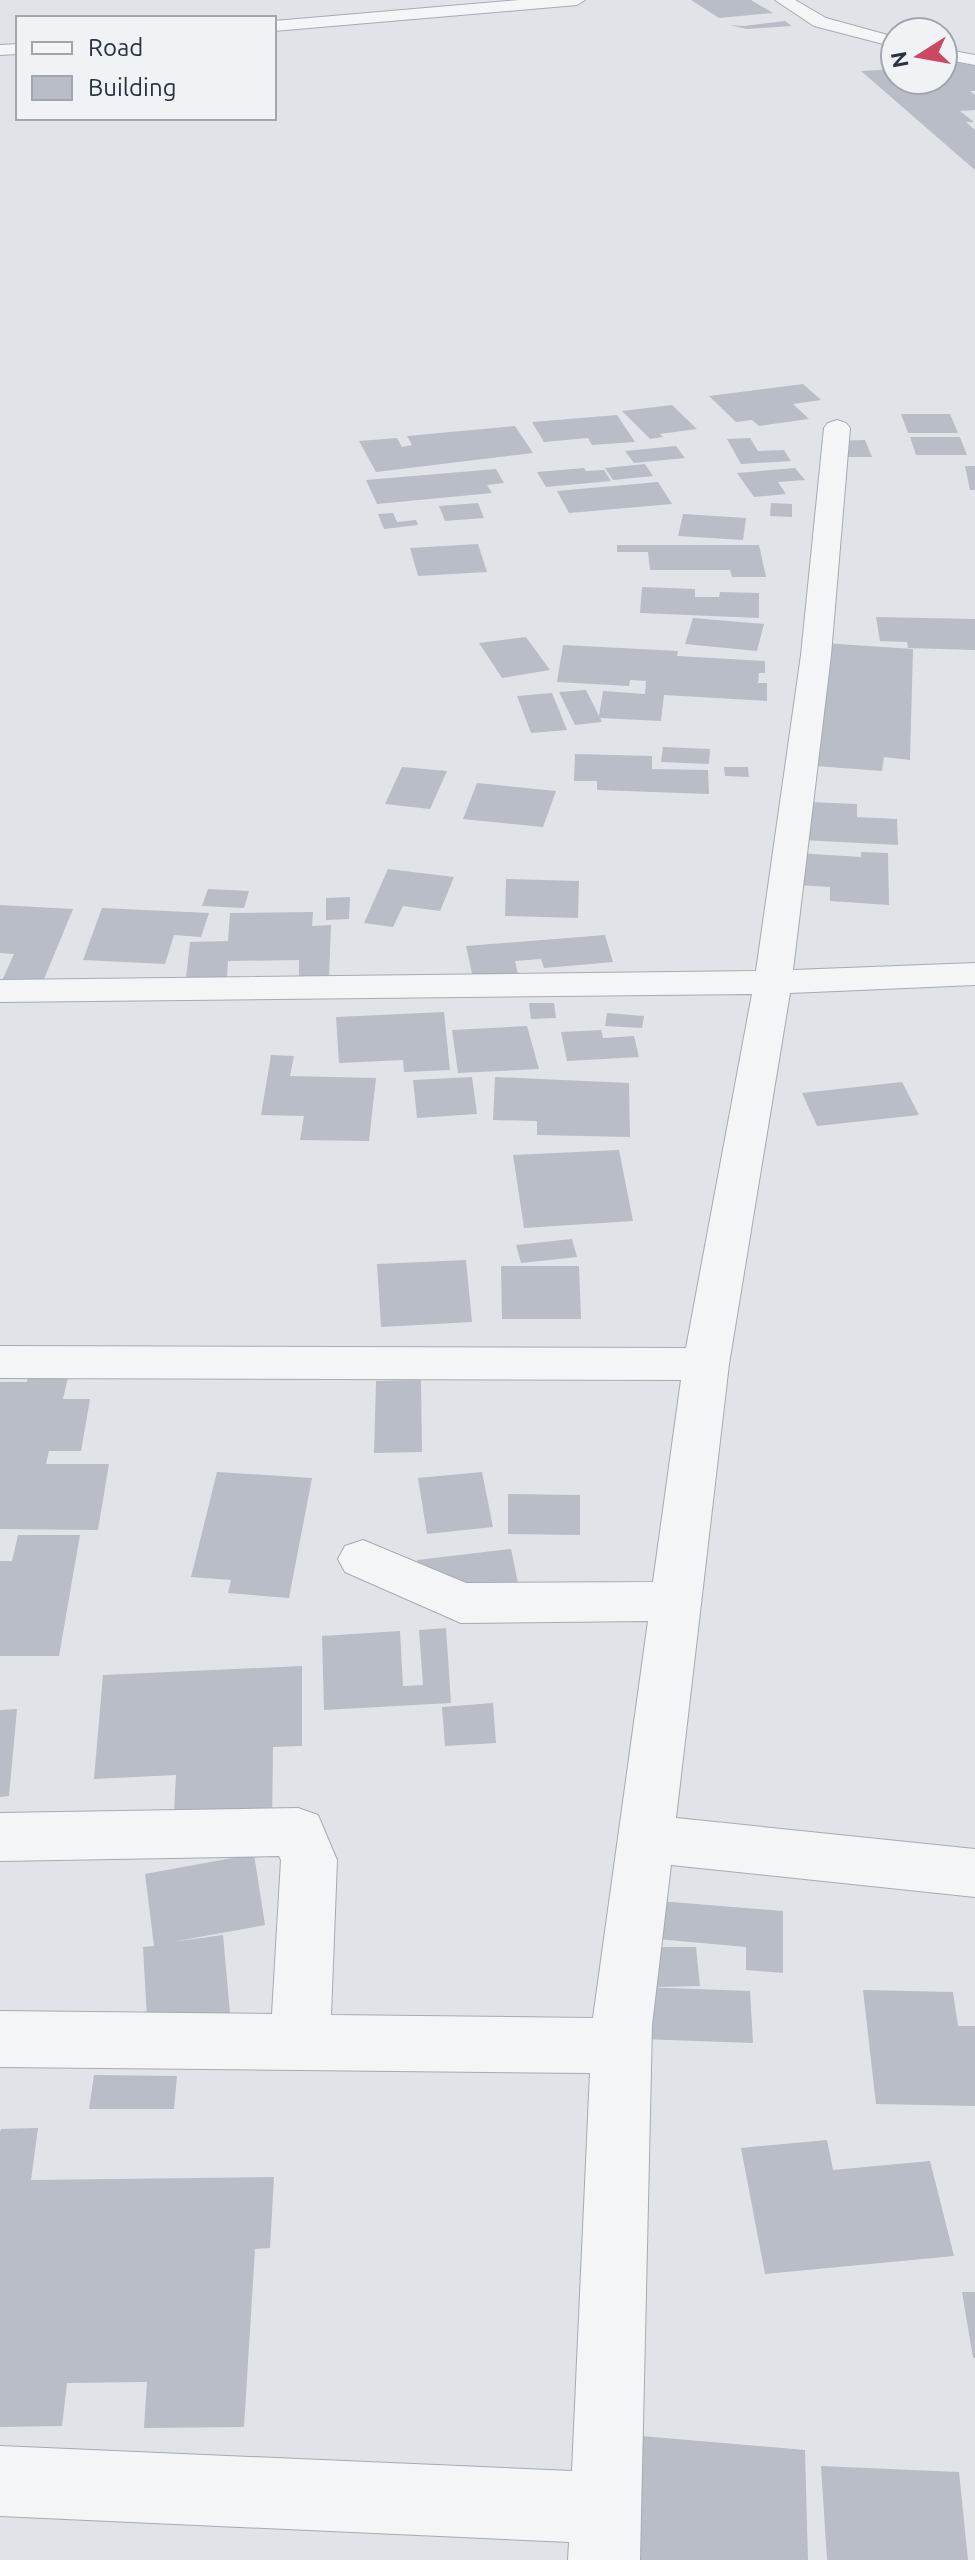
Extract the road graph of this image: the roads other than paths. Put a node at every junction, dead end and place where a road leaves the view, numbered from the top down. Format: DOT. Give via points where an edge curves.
graph roads {
  1 [pos="577,0"];
  2 [pos="783,0"];
  3 [pos="276,26"];
  4 [pos="879,38"];
  5 [pos="837,428"];
  6 [pos="975,974"];
  7 [pos="773,982"];
  8 [pos="0,991"];
  9 [pos="0,1362"];
  10 [pos="706,1364"];
  11 [pos="363,1559"];
  12 [pos="676,1601"];
  13 [pos="0,1837"];
  14 [pos="645,1839"];
  15 [pos="975,1873"];
  16 [pos="0,2039"];
  17 [pos="300,2042"];
  18 [pos="622,2046"];
  19 [pos="0,2481"];
  20 [pos="604,2534"];
  1 -- 3 [label="street"];
  2 -- 4 [label="street" via="820,22"];
  5 -- 7 [label="street" via="816,655"];
  6 -- 7 [label="street"];
  7 -- 8 [label="street"];
  7 -- 10 [label="street"];
  9 -- 10 [label="street"];
  10 -- 12 [label="street"];
  11 -- 12 [label="street" via="461,1603"];
  12 -- 14 [label="street"];
  13 -- 17 [label="street" via="298,1832 309,1860"];
  14 -- 15 [label="street"];
  14 -- 18 [label="street"];
  16 -- 17 [label="street"];
  17 -- 18 [label="street"];
  18 -- 20 [label="street"];
  19 -- 20 [label="street"];
}
